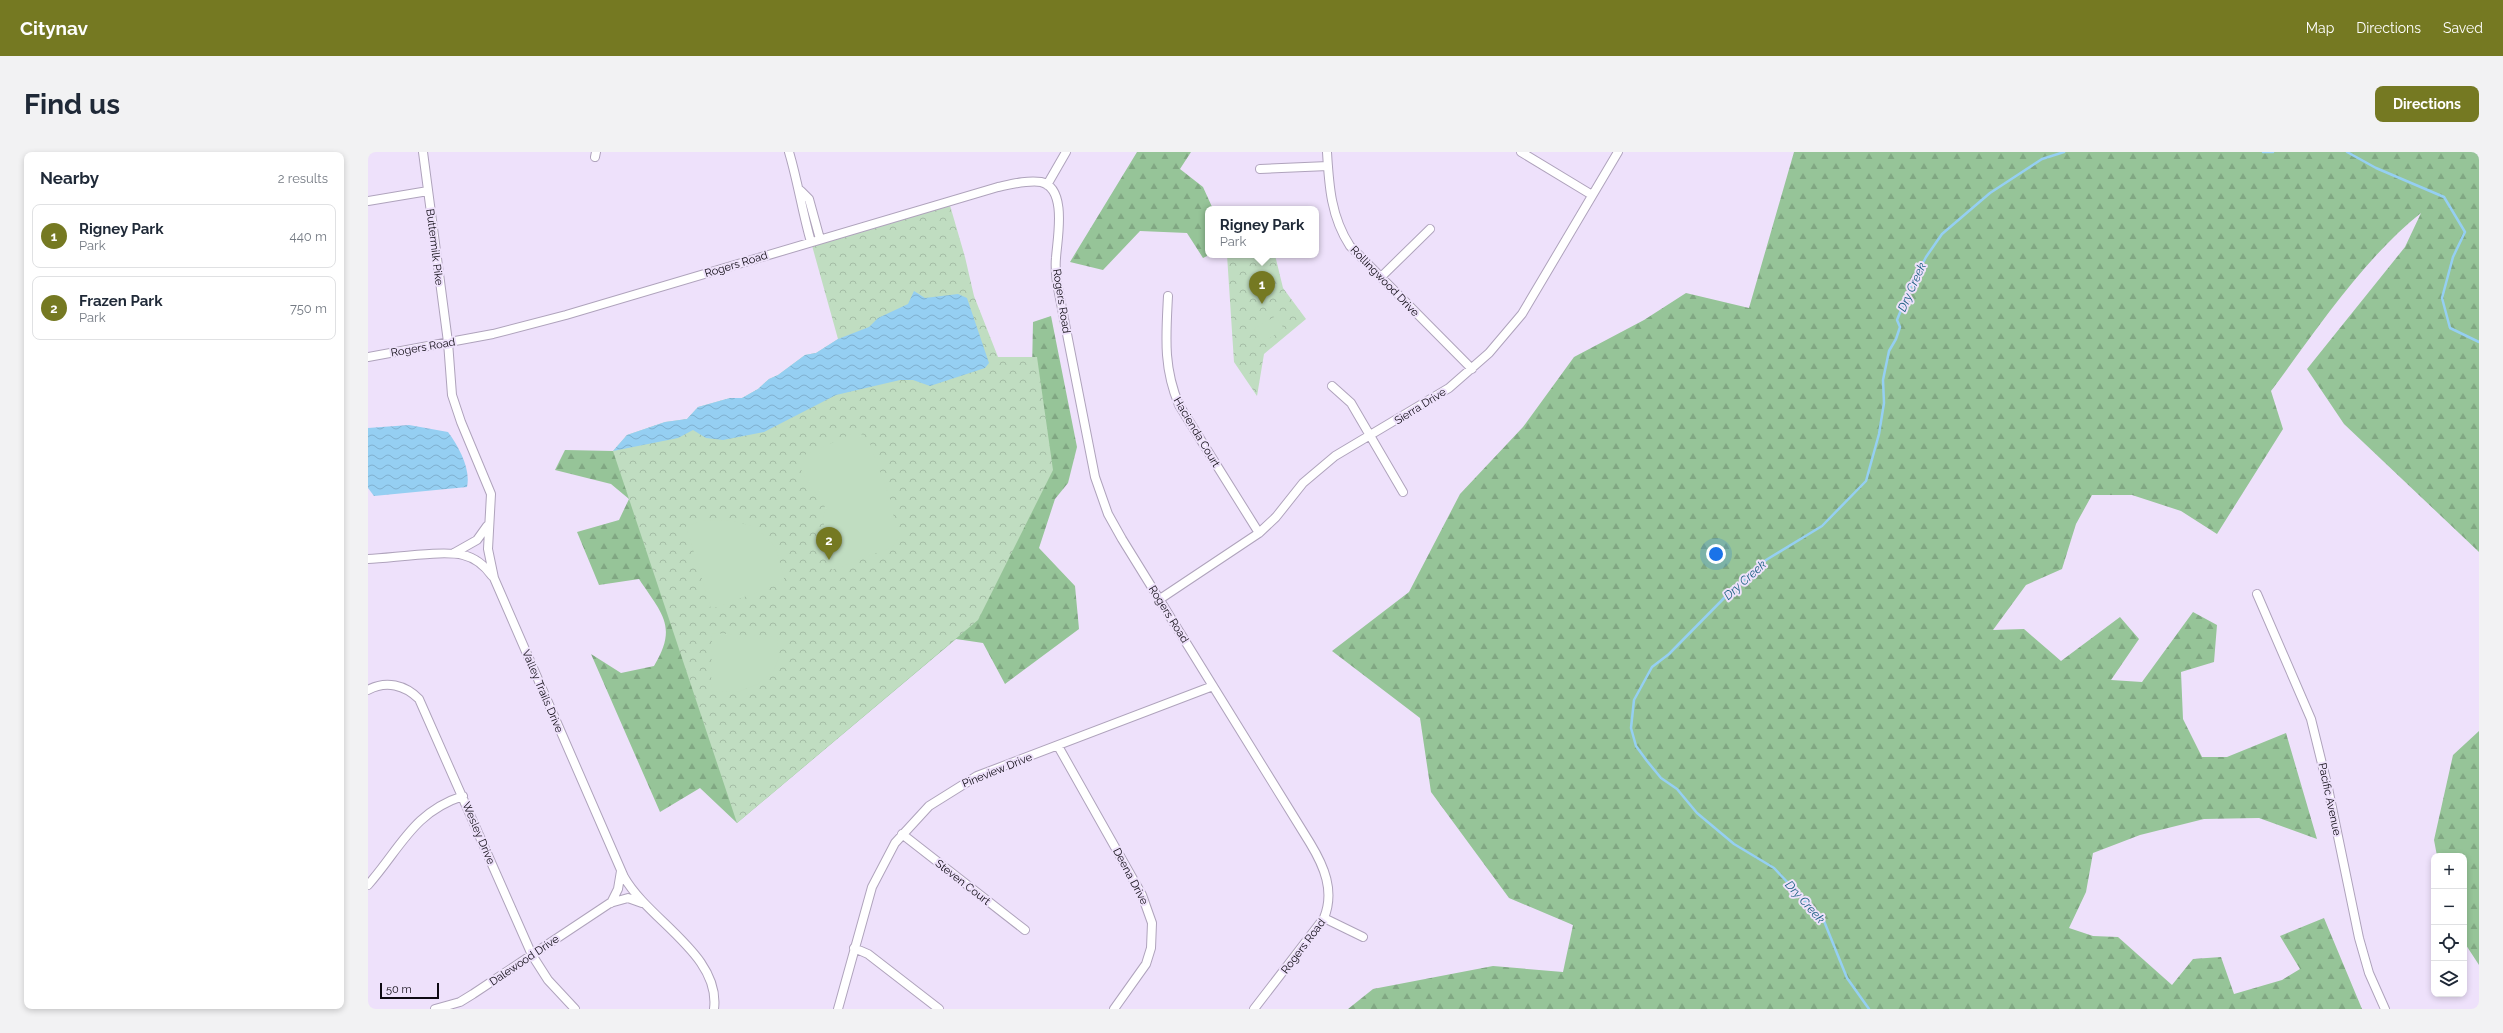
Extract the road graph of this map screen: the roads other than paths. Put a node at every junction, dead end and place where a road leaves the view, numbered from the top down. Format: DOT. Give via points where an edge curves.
graph roads {
  1 [pos="423,152"];
  2 [pos="789,152"];
  3 [pos="1066,152"];
  4 [pos="1327,152"];
  5 [pos="1521,152"];
  6 [pos="1618,152"];
  7 [pos="1328,166"];
  8 [pos="1260,169"];
  9 [pos="1047,185"];
  10 [pos="428,191"];
  11 [pos="801,191"];
  12 [pos="1592,195"];
  13 [pos="368,202"];
  14 [pos="1430,229"];
  15 [pos="820,239"];
  16 [pos="811,242"];
  17 [pos="1381,277"];
  18 [pos="1168,296"];
  19 [pos="448,342"];
  20 [pos="368,357"];
  21 [pos="1472,369"];
  22 [pos="1332,386"];
  23 [pos="1371,435"];
  24 [pos="1404,492"];
  25 [pos="488,523"];
  26 [pos="1259,533"];
  27 [pos="453,553"];
  28 [pos="368,559"];
  29 [pos="494,578"];
  30 [pos="2257,594"];
  31 [pos="1160,599"];
  32 [pos="1213,686"];
  33 [pos="368,690"];
  34 [pos="1058,746"];
  35 [pos="463,796"];
  36 [pos="902,834"];
  37 [pos="621,871"];
  38 [pos="368,886"];
  39 [pos="610,903"];
  40 [pos="643,903"];
  41 [pos="1324,918"];
  42 [pos="1025,930"];
  43 [pos="1363,938"];
  44 [pos="854,948"];
  45 [pos="532,955"];
  46 [pos="440,1008"];
  47 [pos="575,1009"];
  48 [pos="714,1009"];
  49 [pos="838,1009"];
  50 [pos="939,1009"];
  51 [pos="1114,1009"];
  52 [pos="1254,1009"];
  53 [pos="2385,1009"];
  1 -- 10 [label="street, Buttermilk Pike"];
  2 -- 11 [label="street"];
  3 -- 9 [label="street"];
  4 -- 7 [label="street, Rollingwood Drive"];
  5 -- 12 [label="street"];
  6 -- 12 [label="street, Sierra Drive"];
  7 -- 8 [label="street"];
  7 -- 17 [label="street, Rollingwood Drive" via="1330,200 1344,236"];
  9 -- 15 [label="street, Rogers Road" via="1026,182 998,187"];
  9 -- 31 [label="street, Rogers Road" via="1054,192 1060,210 1057,283 1096,477 1108,514"];
  10 -- 13 [label="street"];
  10 -- 19 [label="street, Buttermilk Pike"];
  11 -- 15 [label="street" via="809,199"];
  11 -- 16 [label="street" via="800,202"];
  12 -- 21 [label="street, Sierra Drive" via="1522,314"];
  14 -- 17 [label="street"];
  15 -- 16 [label="street, Rogers Road"];
  16 -- 19 [label="street, Rogers Road" via="566,315 493,334"];
  17 -- 21 [label="street, Rollingwood Drive"];
  18 -- 26 [label="street, Hacienda Court" via="1166,363 1173,391 1179,405"];
  19 -- 20 [label="street, Rogers Road"];
  19 -- 25 [label="street, Valley Trails Drive" via="454,404 491,494 492,507"];
  21 -- 23 [label="street, Sierra Drive" via="1449,388"];
  22 -- 23 [label="street" via="1351,403"];
  23 -- 24 [label="street"];
  23 -- 26 [label="street, Sierra Drive" via="1314,472"];
  25 -- 27 [label="street" via="477,540"];
  25 -- 29 [label="street, Valley Trails Drive" via="488,553"];
  26 -- 31 [label="street, Sierra Drive"];
  27 -- 28 [label="street"];
  27 -- 29 [label="street" via="464,555 484,565"];
  29 -- 37 [label="street, Valley Trails Drive"];
  30 -- 53 [label="street, Pacific Avenue" via="2311,719 2359,938 2369,973"];
  31 -- 32 [label="street, Rogers Road"];
  32 -- 34 [label="street, Pineview Drive"];
  32 -- 41 [label="street, Rogers Road" via="1320,859 1329,894"];
  33 -- 35 [label="street, Wesley Drive" via="381,685 398,685 413,692 419,699"];
  34 -- 36 [label="street, Pineview Drive" via="1000,766 961,784 929,806"];
  34 -- 51 [label="street, Deena Drive" via="1142,895 1152,923 1146,964"];
  35 -- 38 [label="street" via="437,806 421,818"];
  35 -- 45 [label="street, Wesley Drive"];
  36 -- 42 [label="street, Steven Court"];
  36 -- 44 [label="street, Pineview Drive" via="883,863 872,887"];
  37 -- 39 [label="street" via="618,889"];
  37 -- 40 [label="street, Valley Trails Drive"];
  39 -- 40 [label="street, Dalewood Drive" via="628,898"];
  39 -- 45 [label="street, Dalewood Drive"];
  40 -- 48 [label="street, Valley Trails Drive" via="705,966 714,987"];
  41 -- 43 [label="street"];
  41 -- 52 [label="street, Rogers Road"];
  44 -- 49 [label="street, Pineview Drive"];
  44 -- 50 [label="street" via="868,954"];
  45 -- 46 [label="street, Dalewood Drive" via="473,994"];
  45 -- 47 [label="street, Wesley Drive" via="548,980"];
}
